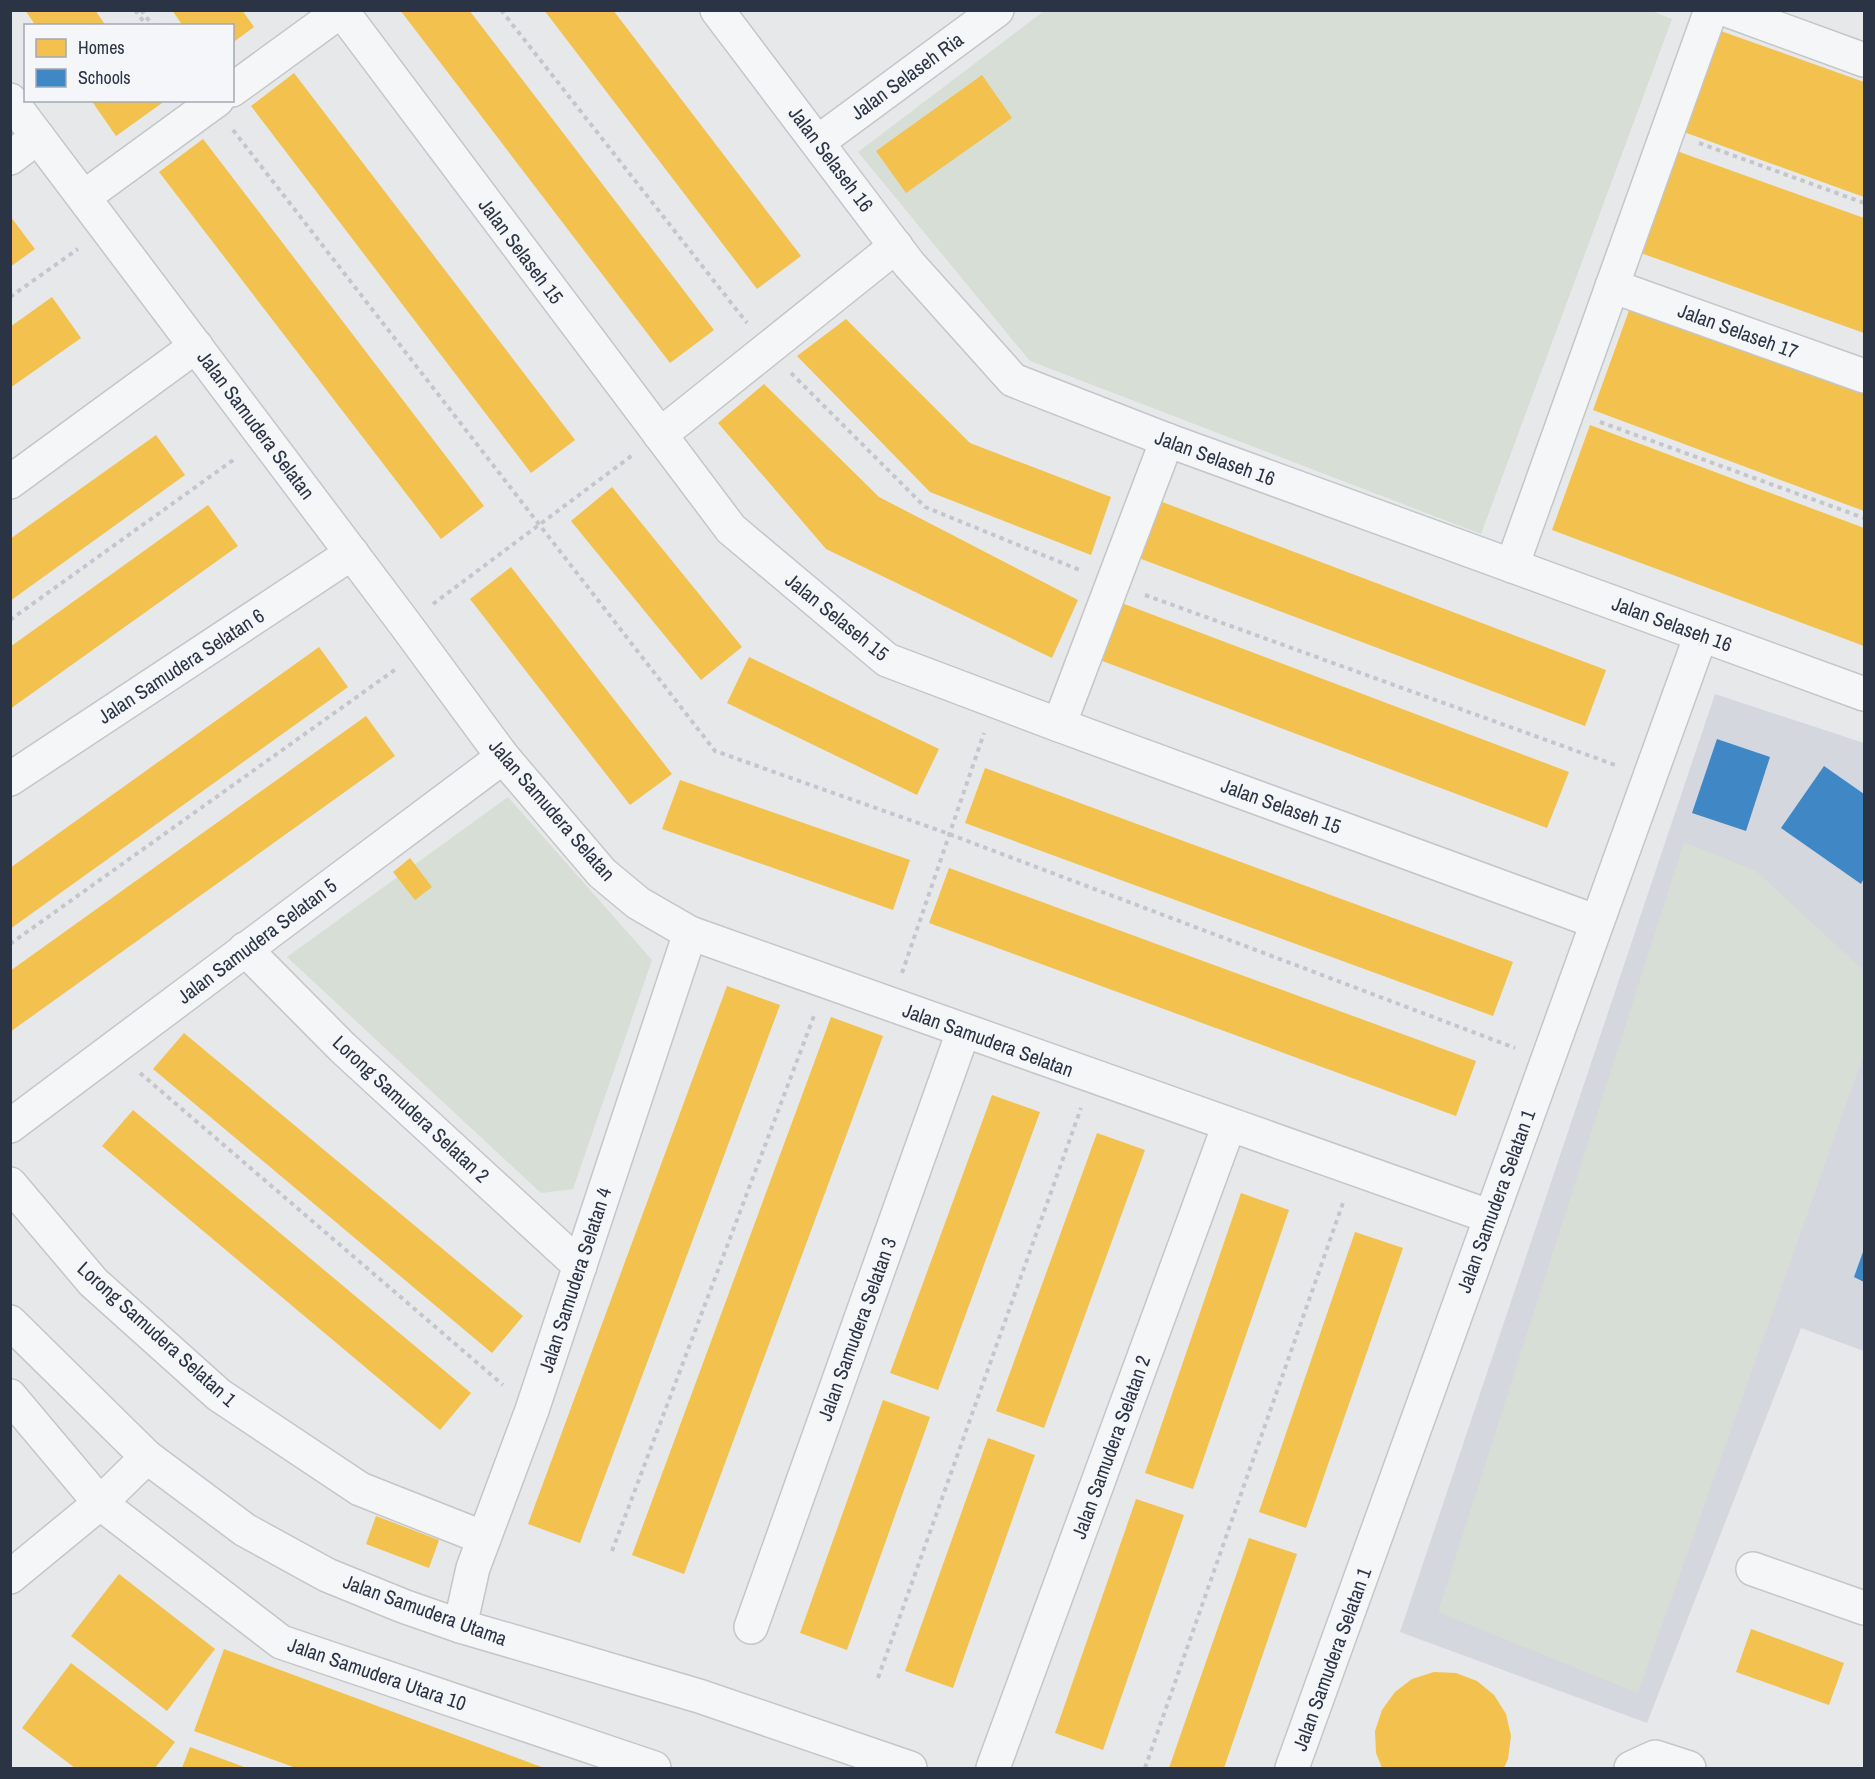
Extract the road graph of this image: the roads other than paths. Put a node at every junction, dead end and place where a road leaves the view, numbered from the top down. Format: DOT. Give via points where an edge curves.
graph roads {
  1 [pos="717,10"];
  2 [pos="997,10"];
  3 [pos="1711,10"];
  4 [pos="1726,10"];
  5 [pos="341,11"];
  6 [pos="1864,60"];
  7 [pos="234,89"];
  8 [pos="10,100"];
  9 [pos="215,102"];
  10 [pos="38,137"];
  11 [pos="818,142"];
  12 [pos="10,158"];
  13 [pos="84,197"];
  14 [pos="896,246"];
  15 [pos="1612,286"];
  16 [pos="196,346"];
  17 [pos="1864,376"];
  18 [pos="660,435"];
  19 [pos="1167,440"];
  20 [pos="10,482"];
  21 [pos="352,553"];
  22 [pos="1512,566"];
  23 [pos="1701,635"];
  24 [pos="1864,694"];
  25 [pos="1059,725"];
  26 [pos="503,757"];
  27 [pos="10,779"];
  28 [pos="1597,922"];
  29 [pos="690,933"];
  30 [pos="246,949"];
  31 [pos="963,1032"];
  32 [pos="1229,1125"];
  33 [pos="10,1126"];
  34 [pos="10,1184"];
  35 [pos="1491,1217"];
  36 [pos="580,1266"];
  37 [pos="10,1322"];
  38 [pos="10,1396"];
  39 [pos="147,1457"];
  40 [pos="100,1503"];
  41 [pos="484,1538"];
  42 [pos="1753,1569"];
  43 [pos="10,1577"];
  44 [pos="1864,1608"];
  45 [pos="460,1626"];
  46 [pos="751,1627"];
  47 [pos="654,1768"];
  48 [pos="910,1768"];
  49 [pos="993,1768"];
  50 [pos="1292,1768"];
  51 [pos="1631,1768"];
  52 [pos="1689,1768"];
  1 -- 11 [label="street, Jalan Selaseh 16"];
  2 -- 11 [label="street, Jalan Selaseh Ria"];
  3 -- 15 [label="street"];
  4 -- 6 [label="street"];
  5 -- 7 [label="street"];
  5 -- 18 [label="street, Jalan Selaseh 15"];
  8 -- 10 [label="street, Jalan Samudera Selatan"];
  9 -- 13 [label="street"];
  10 -- 12 [label="street"];
  10 -- 13 [label="street, Jalan Samudera Selatan"];
  11 -- 14 [label="street, Jalan Selaseh 16"];
  13 -- 16 [label="street, Jalan Samudera Selatan"];
  14 -- 18 [label="street"];
  14 -- 19 [label="street, Jalan Selaseh 16" via="1012,380"];
  15 -- 17 [label="street, Jalan Selaseh 17"];
  15 -- 22 [label="street"];
  16 -- 20 [label="street"];
  16 -- 21 [label="street, Jalan Samudera Selatan"];
  18 -- 25 [label="street, Jalan Selaseh 15" via="731,529 887,660"];
  19 -- 22 [label="street, Jalan Selaseh 16"];
  19 -- 25 [label="street"];
  21 -- 26 [label="street, Jalan Samudera Selatan"];
  21 -- 27 [label="street, Jalan Samudera Selatan 6"];
  22 -- 23 [label="street, Jalan Selaseh 16"];
  23 -- 24 [label="street, Jalan Selaseh 16"];
  23 -- 28 [label="street, Jalan Samudera Selatan 1"];
  25 -- 28 [label="street, Jalan Selaseh 15"];
  26 -- 29 [label="street, Jalan Samudera Selatan" via="602,873 638,903"];
  26 -- 30 [label="street, Jalan Samudera Selatan 5"];
  28 -- 35 [label="street, Jalan Samudera Selatan 1"];
  29 -- 31 [label="street, Jalan Samudera Selatan"];
  29 -- 36 [label="street, Jalan Samudera Selatan 4"];
  30 -- 33 [label="street, Jalan Samudera Selatan 5"];
  30 -- 36 [label="street, Lorong Samudera Selatan 2" via="342,1047"];
  31 -- 32 [label="street, Jalan Samudera Selatan"];
  31 -- 46 [label="street, Jalan Samudera Selatan 3"];
  32 -- 35 [label="street, Jalan Samudera Selatan"];
  32 -- 49 [label="street, Jalan Samudera Selatan 2"];
  34 -- 41 [label="street, Lorong Samudera Selatan 1" via="93,1282 219,1395 360,1489"];
  35 -- 50 [label="street, Jalan Samudera Selatan 1"];
  36 -- 41 [label="street, Jalan Samudera Selatan 4"];
  37 -- 39 [label="street, Jalan Samudera Utama"];
  38 -- 40 [label="street, Jalan Samudera Utara 10"];
  39 -- 40 [label="street"];
  39 -- 45 [label="street, Jalan Samudera Utama" via="244,1530 327,1575"];
  40 -- 43 [label="street"];
  40 -- 47 [label="street, Jalan Samudera Utara 10" via="281,1642"];
  41 -- 45 [label="street, Jalan Samudera Selatan 4"];
  42 -- 44 [label="street"];
  45 -- 48 [label="street, Jalan Samudera Utama" via="699,1696"];
  51 -- 52 [label="street" via="1655,1757"];
}
